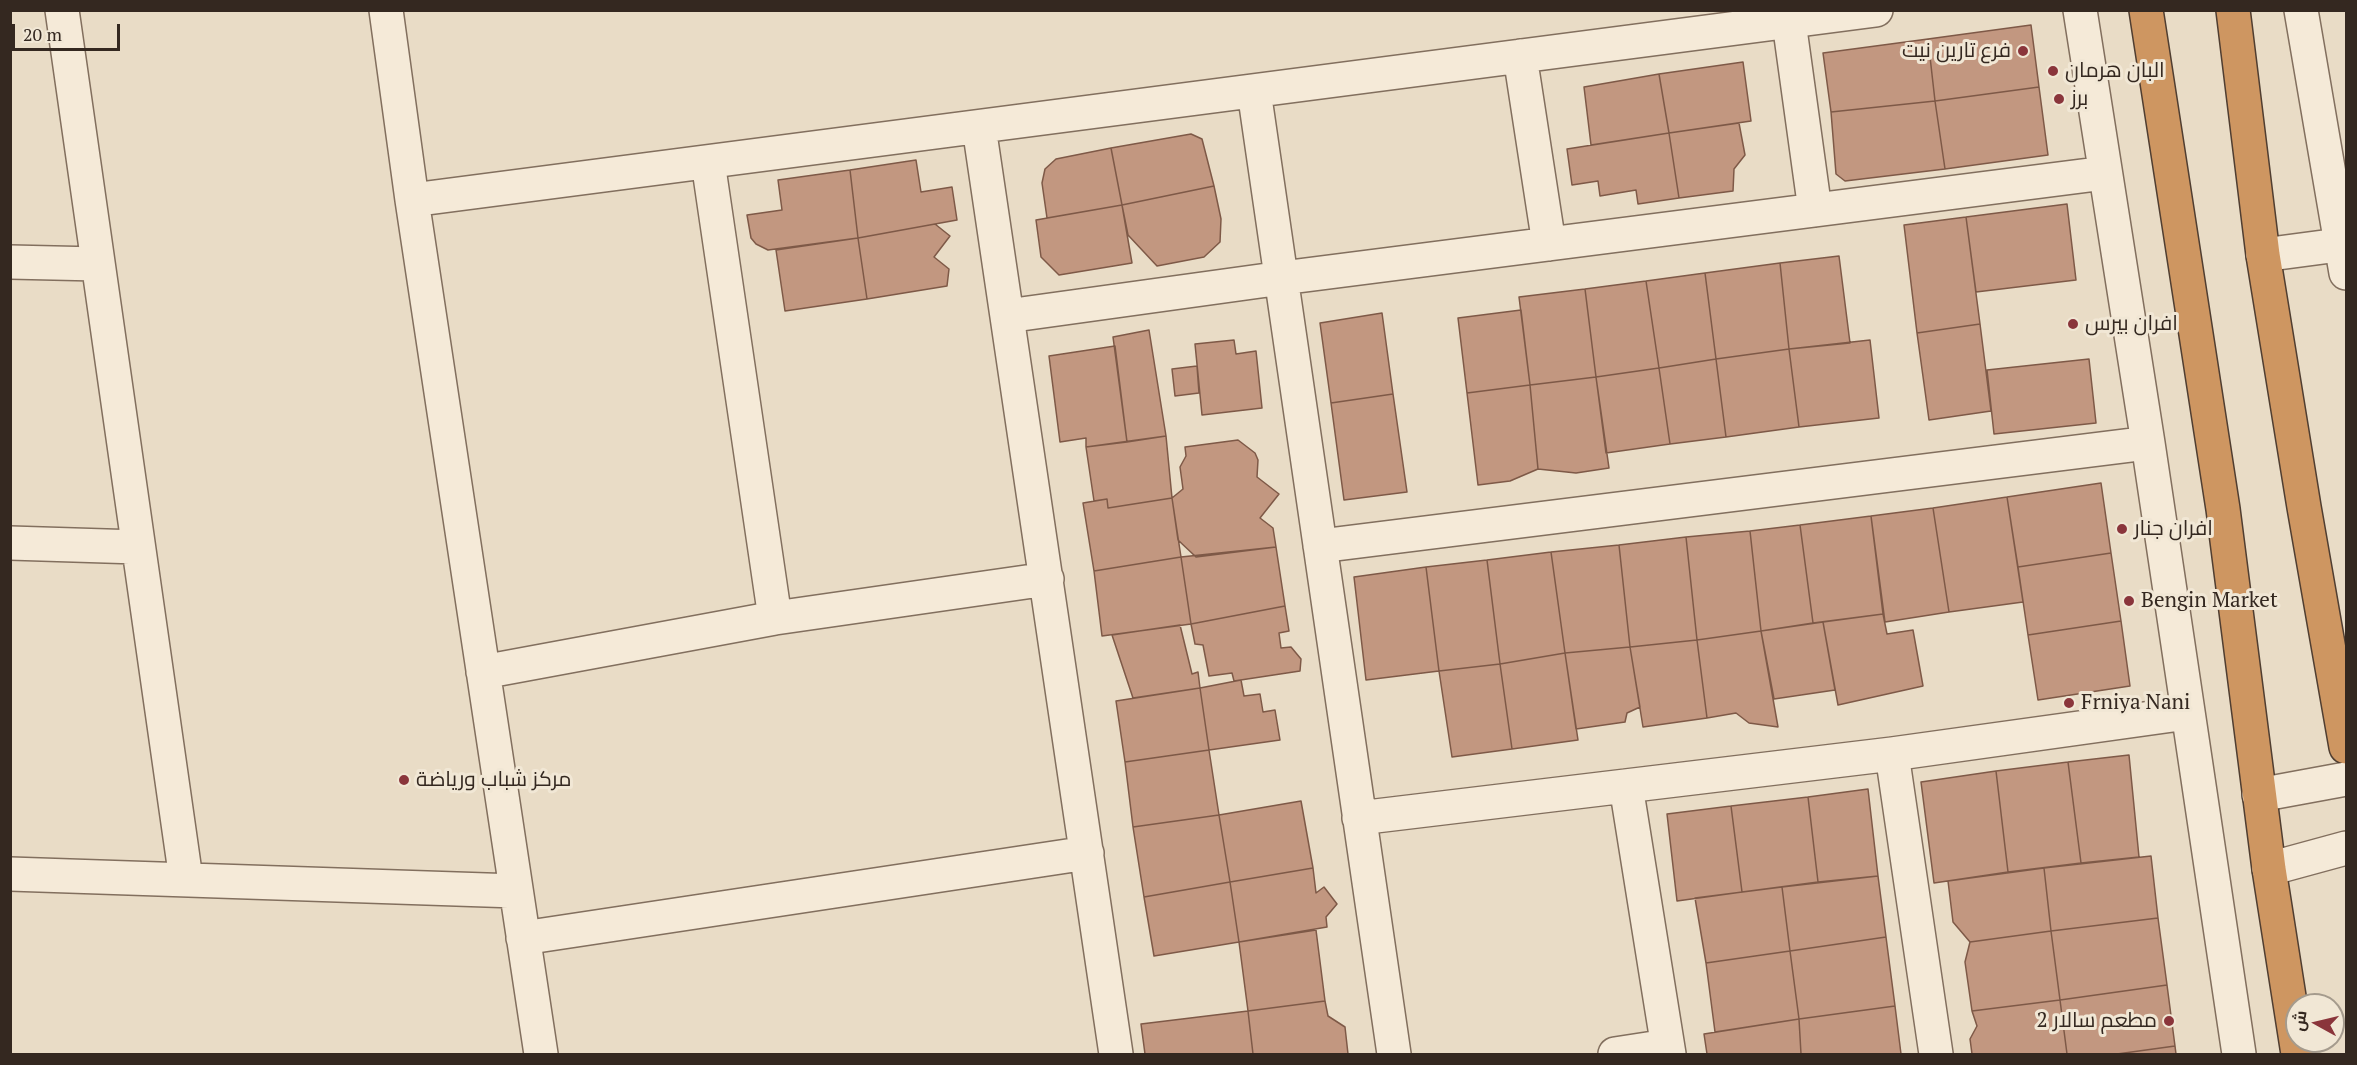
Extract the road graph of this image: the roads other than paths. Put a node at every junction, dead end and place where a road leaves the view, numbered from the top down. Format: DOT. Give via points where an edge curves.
graph roads {
  1 [pos="62,10"];
  2 [pos="386,10"];
  3 [pos="1876,10"];
  4 [pos="2080,10"];
  5 [pos="2146,10"];
  6 [pos="2232,10"];
  7 [pos="2301,10"];
  8 [pos="1789,22"];
  9 [pos="1520,57"];
  10 [pos="1254,91"];
  11 [pos="979,127"];
  12 [pos="708,162"];
  13 [pos="2105,173"];
  14 [pos="412,200"];
  15 [pos="1815,210"];
  16 [pos="1549,244"];
  17 [pos="2345,254"];
  18 [pos="2263,255"];
  19 [pos="10,262"];
  20 [pos="98,264"];
  21 [pos="1282,278"];
  22 [pos="1007,316"];
  23 [pos="2148,443"];
  24 [pos="10,543"];
  25 [pos="1320,546"];
  26 [pos="138,547"];
  27 [pos="1047,579"];
  28 [pos="775,618"];
  29 [pos="483,672"];
  30 [pos="2187,713"];
  31 [pos="2346,747"];
  32 [pos="1892,754"];
  33 [pos="2346,779"];
  34 [pos="1626,786"];
  35 [pos="2259,795"];
  36 [pos="1359,818"];
  37 [pos="2346,848"];
  38 [pos="1087,853"];
  39 [pos="2269,869"];
  40 [pos="10,873"];
  41 [pos="186,879"];
  42 [pos="516,891"];
  43 [pos="523,938"];
  44 [pos="1668,1050"];
  45 [pos="541,1054"];
  46 [pos="1116,1054"];
  47 [pos="1394,1054"];
  48 [pos="1615,1054"];
  49 [pos="1936,1054"];
  50 [pos="2239,1054"];
  51 [pos="2298,1054"];
  1 -- 20 [label="street"];
  2 -- 14 [label="street"];
  3 -- 8 [label="street"];
  4 -- 13 [label="street"];
  5 -- 35 [label="highway" via="2223,509"];
  6 -- 18 [label="highway"];
  7 -- 17 [label="street"];
  8 -- 9 [label="street"];
  8 -- 15 [label="street"];
  9 -- 10 [label="street"];
  9 -- 16 [label="street"];
  10 -- 11 [label="street"];
  10 -- 21 [label="street"];
  11 -- 12 [label="street"];
  11 -- 22 [label="street"];
  12 -- 14 [label="street"];
  12 -- 28 [label="street"];
  13 -- 15 [label="street"];
  13 -- 23 [label="street"];
  14 -- 29 [label="street"];
  15 -- 16 [label="street"];
  16 -- 21 [label="street"];
  17 -- 18 [label="street"];
  18 -- 31 [label="highway"];
  19 -- 20 [label="street"];
  20 -- 26 [label="street"];
  21 -- 22 [label="street"];
  21 -- 25 [label="street"];
  22 -- 27 [label="street"];
  23 -- 25 [label="street"];
  23 -- 30 [label="street"];
  24 -- 26 [label="street"];
  25 -- 36 [label="street"];
  26 -- 41 [label="street"];
  27 -- 28 [label="street"];
  27 -- 38 [label="street"];
  28 -- 29 [label="street"];
  29 -- 42 [label="street"];
  30 -- 32 [label="street"];
  30 -- 50 [label="street"];
  32 -- 34 [label="street"];
  32 -- 49 [label="street"];
  33 -- 35 [label="street"];
  34 -- 36 [label="street"];
  34 -- 44 [label="street"];
  35 -- 39 [label="highway"];
  36 -- 47 [label="street"];
  37 -- 39 [label="street"];
  38 -- 43 [label="street"];
  38 -- 46 [label="street"];
  39 -- 51 [label="highway"];
  40 -- 41 [label="street"];
  41 -- 42 [label="street"];
  42 -- 43 [label="street"];
  43 -- 45 [label="street"];
  44 -- 48 [label="street"];
}
